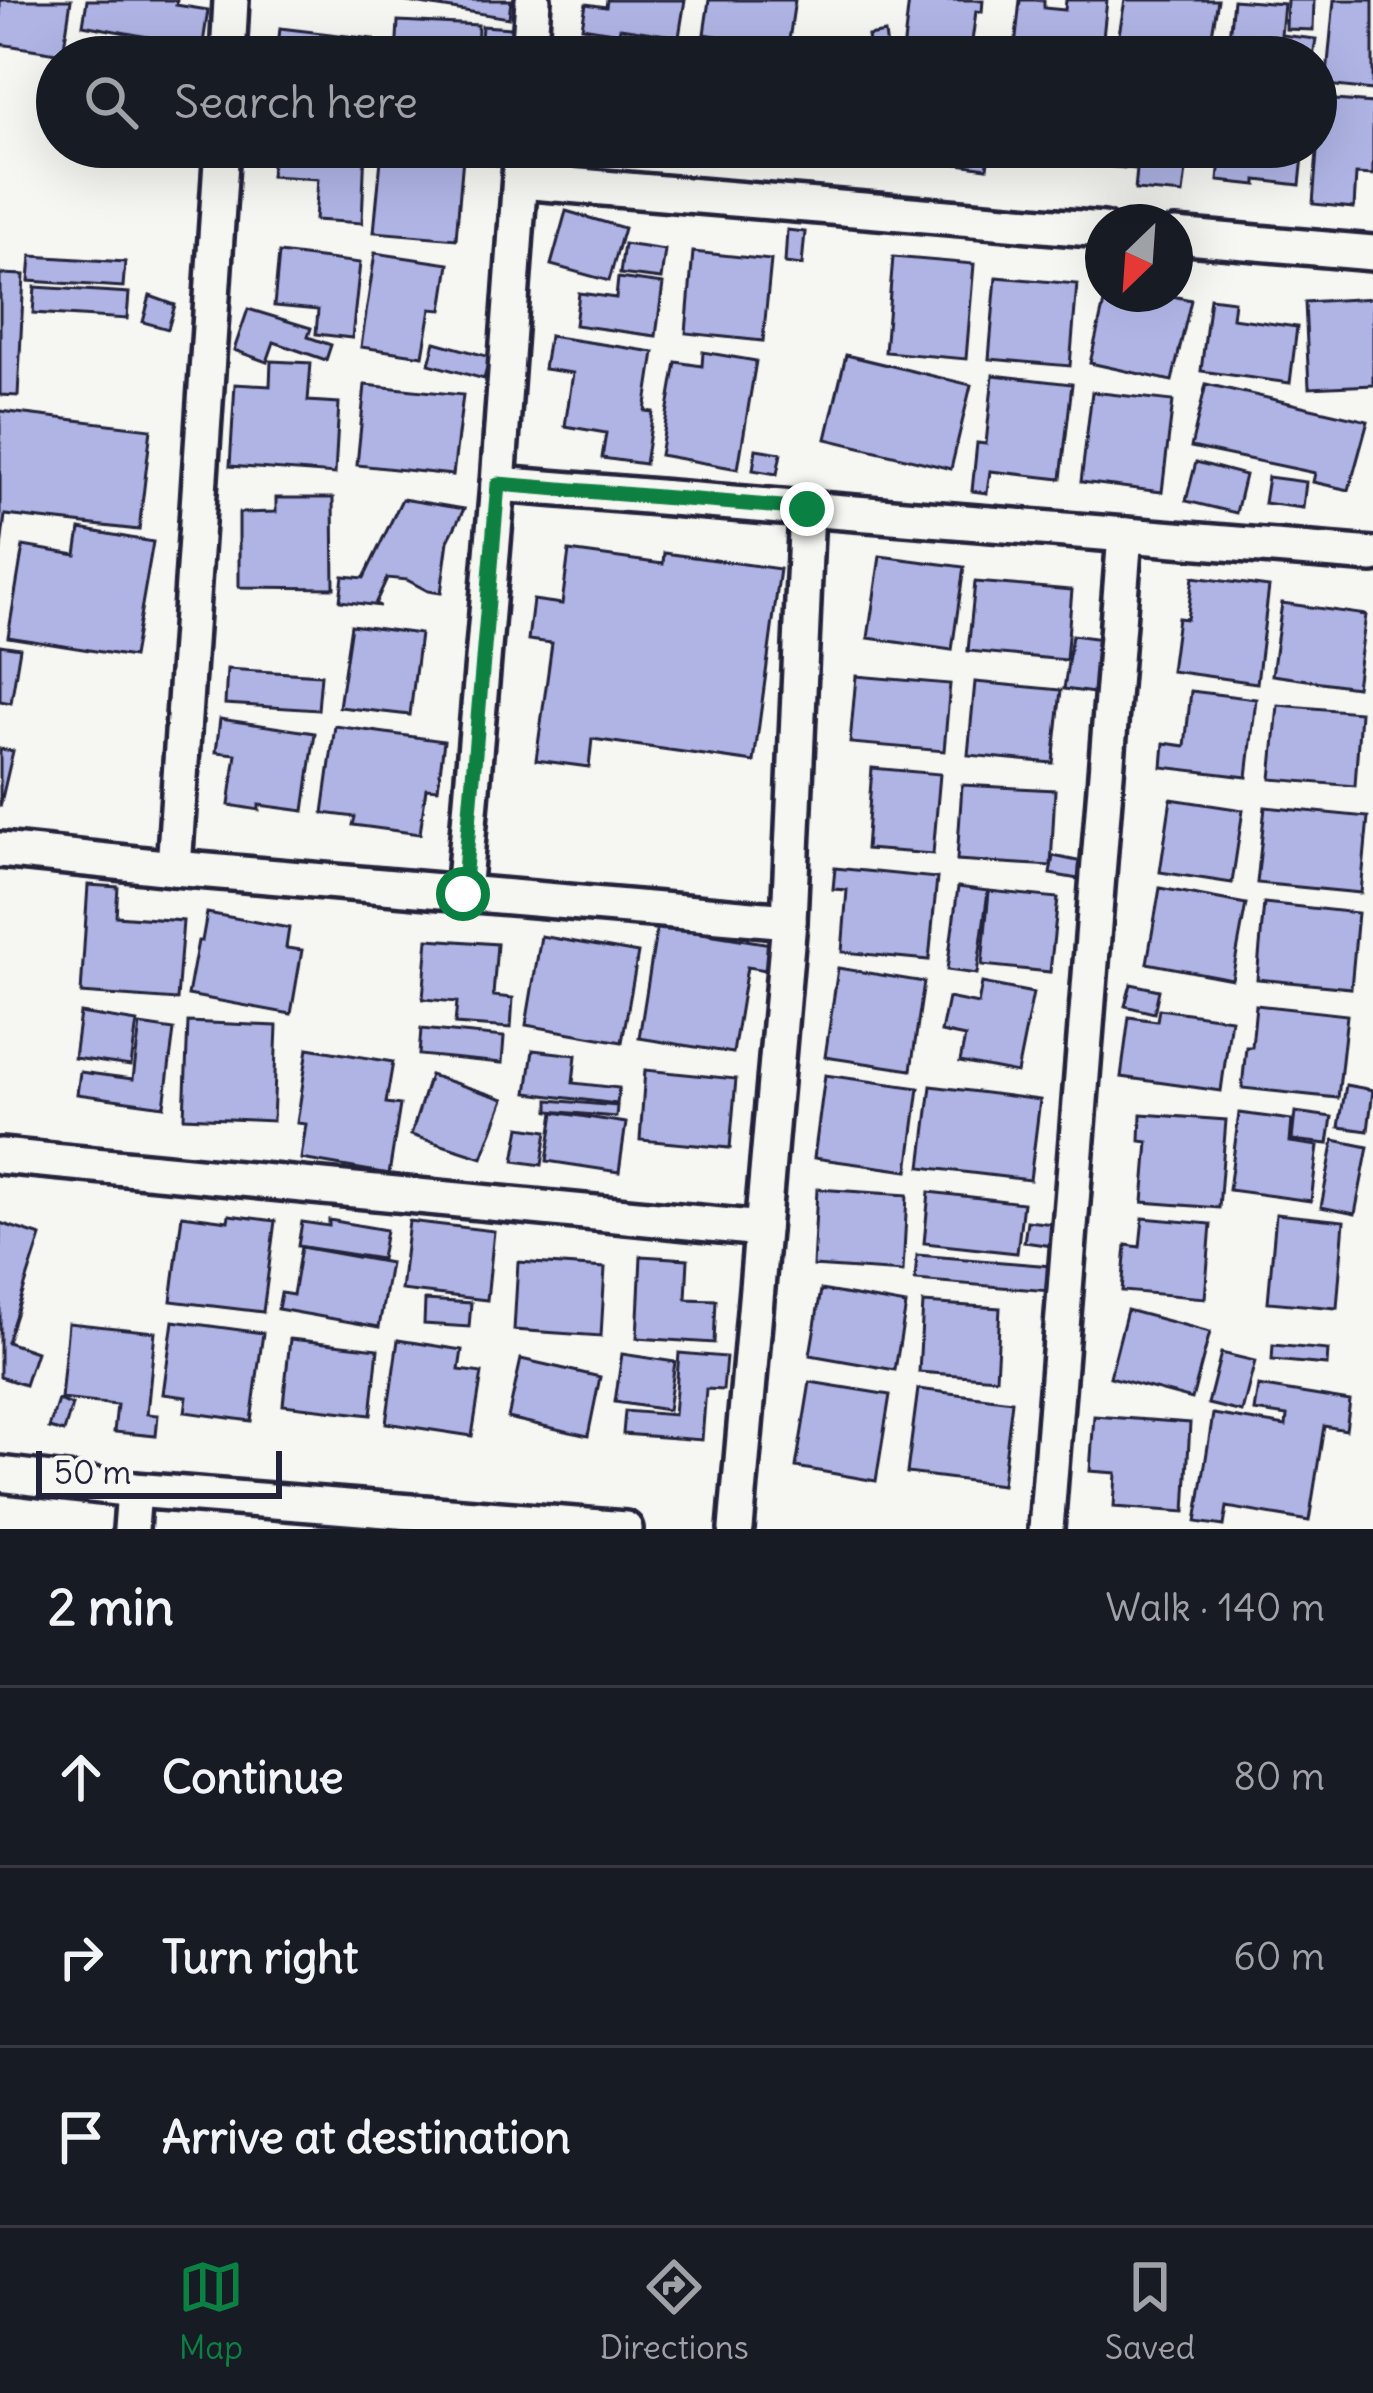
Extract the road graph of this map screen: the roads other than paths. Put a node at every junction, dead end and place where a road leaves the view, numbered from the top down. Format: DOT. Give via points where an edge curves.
graph roads {
  1 [pos="231,0"];
  2 [pos="533,0"];
  3 [pos="228,36"];
  4 [pos="530,36"];
  5 [pos="221,168"];
  6 [pos="521,168"];
  7 [pos="520,181"];
  8 [pos="1085,228"];
  9 [pos="1193,238"];
  10 [pos="1373,253"];
  11 [pos="498,484"];
  12 [pos="807,509"];
  13 [pos="1125,535"];
  14 [pos="1373,555"];
  15 [pos="0,850"];
  16 [pos="174,868"];
  17 [pos="463,894"];
  18 [pos="789,921"];
  19 [pos="0,1156"];
  20 [pos="762,1229"];
  21 [pos="0,1474"];
  22 [pos="134,1490"];
  23 [pos="409,1520"];
  24 [pos="131,1529"];
  25 [pos="625,1529"];
  26 [pos="736,1529"];
  27 [pos="1046,1529"];
  1 -- 3 [label="street"];
  2 -- 4 [label="street"];
  5 -- 16 [label="street"];
  6 -- 7 [label="street"];
  7 -- 8 [label="street"];
  7 -- 11 [label="street"];
  9 -- 10 [label="street"];
  11 -- 12 [label="street"];
  11 -- 17 [label="street"];
  12 -- 13 [label="street"];
  12 -- 18 [label="street"];
  13 -- 14 [label="street"];
  13 -- 27 [label="street"];
  15 -- 16 [label="street"];
  16 -- 17 [label="street"];
  17 -- 18 [label="street"];
  18 -- 20 [label="street"];
  19 -- 20 [label="street"];
  20 -- 26 [label="street"];
  21 -- 22 [label="street"];
  22 -- 23 [label="street"];
  22 -- 24 [label="street"];
  23 -- 25 [label="street"];
}
